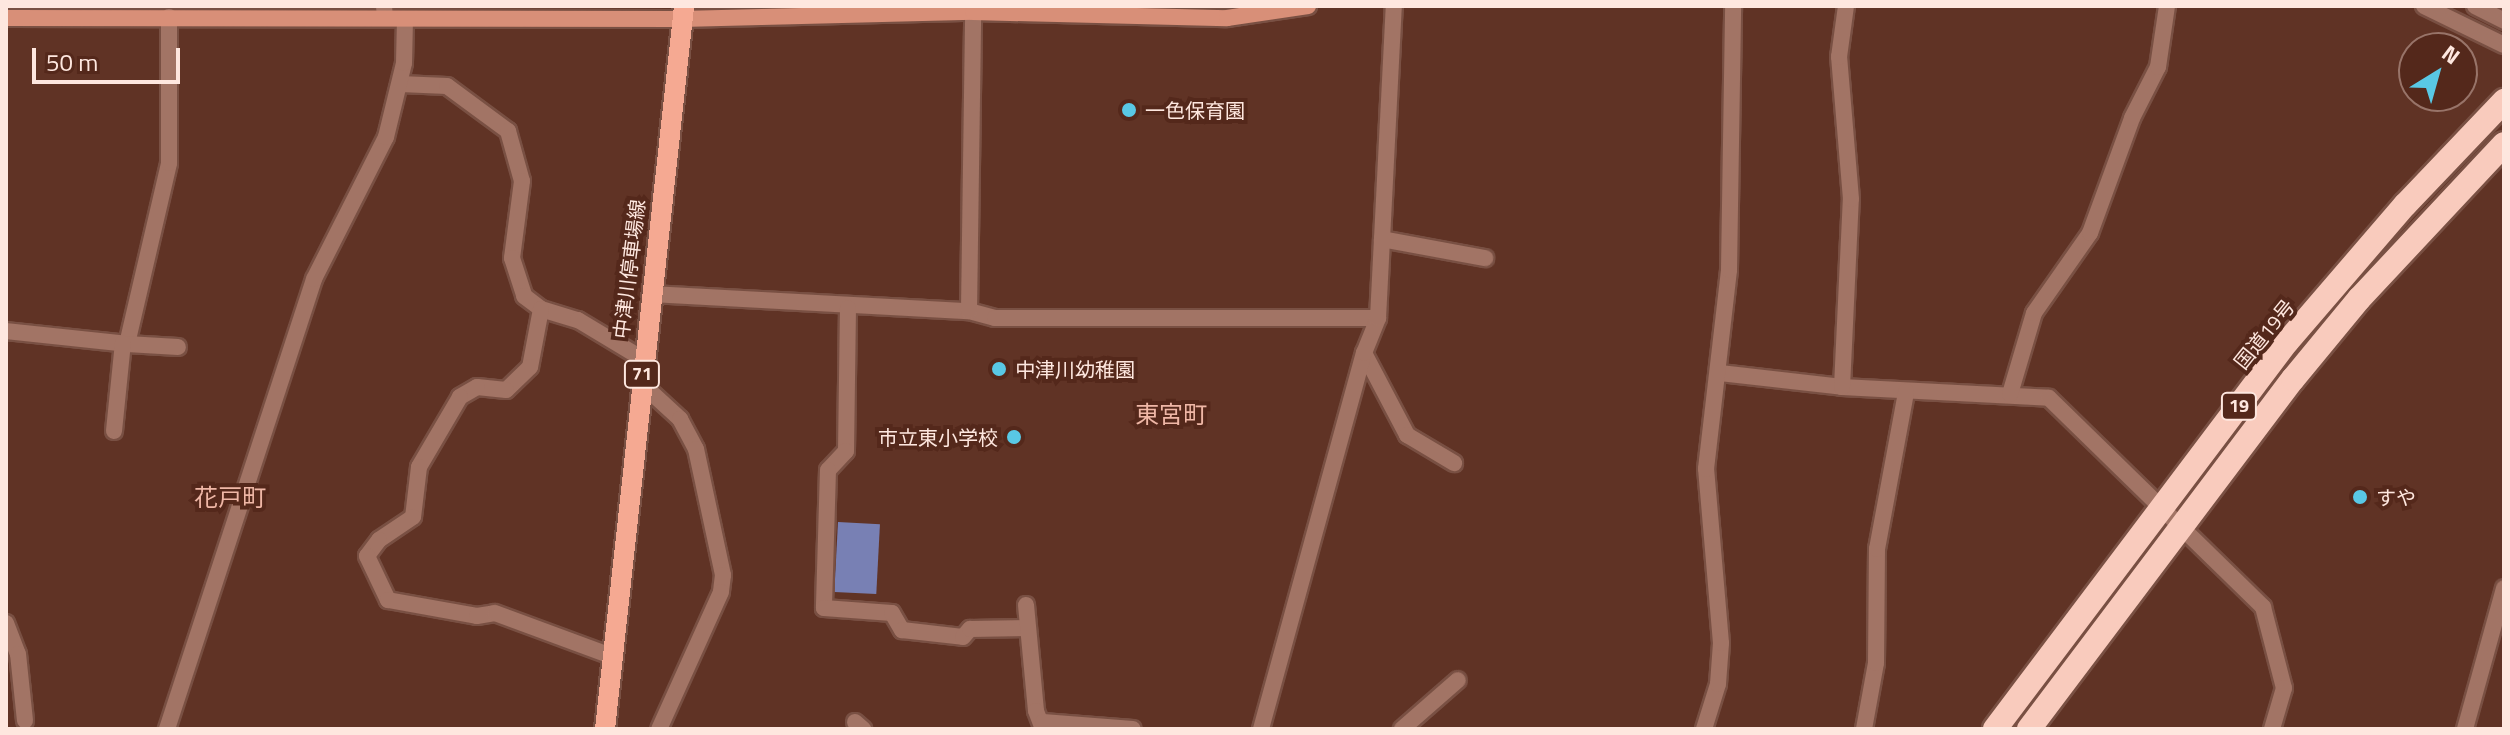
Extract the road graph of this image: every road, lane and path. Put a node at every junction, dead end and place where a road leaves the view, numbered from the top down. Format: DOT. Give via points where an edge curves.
graph roads {
  1 [pos="1308,6"];
  2 [pos="1394,6"];
  3 [pos="1733,6"];
  4 [pos="1846,6"];
  5 [pos="2167,6"];
  6 [pos="2475,6"];
  7 [pos="2429,7"];
  8 [pos="384,12"];
  9 [pos="683,12"];
  10 [pos="973,12"];
  11 [pos="165,14"];
  12 [pos="6,18"];
  13 [pos="405,19"];
  14 [pos="2504,21"];
  15 [pos="2504,45"];
  16 [pos="400,84"];
  17 [pos="2504,101"];
  18 [pos="2504,144"];
  19 [pos="1382,239"];
  20 [pos="1485,258"];
  21 [pos="651,294"];
  22 [pos="848,308"];
  23 [pos="541,309"];
  24 [pos="969,311"];
  25 [pos="1378,318"];
  26 [pos="6,331"];
  27 [pos="125,344"];
  28 [pos="178,347"];
  29 [pos="1364,353"];
  30 [pos="643,359"];
  31 [pos="1720,373"];
  32 [pos="642,384"];
  33 [pos="1842,387"];
  34 [pos="1906,392"];
  35 [pos="2010,394"];
  36 [pos="114,431"];
  37 [pos="1454,463"];
  38 [pos="2171,515"];
  39 [pos="2504,588"];
  40 [pos="1026,605"];
  41 [pos="6,623"];
  42 [pos="1028,628"];
  43 [pos="611,656"];
  44 [pos="1458,680"];
  45 [pos="25,721"];
  46 [pos="1043,725"];
  47 [pos="167,729"];
  48 [pos="605,729"];
  49 [pos="659,729"];
  50 [pos="1133,729"];
  51 [pos="1261,729"];
  52 [pos="1402,729"];
  53 [pos="1704,729"];
  54 [pos="1864,729"];
  55 [pos="1995,729"];
  56 [pos="2029,729"];
  57 [pos="2272,729"];
  58 [pos="2465,729"];
  1 -- 10 [label="street" via="1227,18"];
  2 -- 19 [label="street"];
  3 -- 31 [label="street" via="1734,133"];
  4 -- 33 [label="street" via="1839,57 1851,199"];
  5 -- 35 [label="street" via="2158,67 2126,131 2090,233 2034,313"];
  6 -- 14 [label="street"];
  7 -- 15 [label="street"];
  8 -- 11 [label="street"];
  8 -- 13 [label="street"];
  9 -- 10 [label="street"];
  9 -- 13 [label="street"];
  9 -- 21 [label="main road, 中津川停車場線 / 71"];
  10 -- 24 [label="street"];
  11 -- 12 [label="street"];
  11 -- 27 [label="street" via="169,163"];
  13 -- 16 [label="street"];
  16 -- 23 [label="street" via="447,86 508,131 522,181 512,258 515,276 524,296"];
  16 -- 47 [label="street" via="386,137 314,279"];
  17 -- 38 [label="highway, 国道19号 / 19" via="2287,342"];
  18 -- 38 [label="highway, 国道19号 / 19" via="2359,299"];
  19 -- 20 [label="street"];
  19 -- 25 [label="street"];
  21 -- 22 [label="street"];
  21 -- 30 [label="main road, 中津川停車場線 / 71"];
  22 -- 24 [label="street"];
  22 -- 42 [label="street" via="846,451 828,470 824,608 892,613 902,630 963,637 970,629"];
  23 -- 30 [label="street" via="578,320"];
  23 -- 43 [label="street" via="530,367 506,390 477,387 460,397 419,467 413,517 379,540 367,556 388,600 477,616 495,613"];
  24 -- 25 [label="street" via="995,318"];
  25 -- 29 [label="street"];
  26 -- 27 [label="street"];
  27 -- 28 [label="street"];
  27 -- 36 [label="street"];
  29 -- 37 [label="street" via="1407,435"];
  29 -- 51 [label="street"];
  30 -- 32 [label="main road, 中津川停車場線 / 71"];
  31 -- 33 [label="street"];
  31 -- 53 [label="street" via="1706,469 1721,643 1718,684"];
  32 -- 43 [label="main road, 中津川停車場線 / 71"];
  32 -- 49 [label="street" via="680,419 696,449 723,575 721,592"];
  33 -- 34 [label="street"];
  34 -- 35 [label="street"];
  34 -- 54 [label="street" via="1877,549 1876,663"];
  35 -- 38 [label="street" via="2049,398"];
  38 -- 55 [label="highway, 国道19号 / 19"];
  38 -- 56 [label="highway, 国道19号 / 19"];
  38 -- 57 [label="street" via="2263,607 2284,688"];
  39 -- 58 [label="street"];
  40 -- 42 [label="street"];
  41 -- 45 [label="street" via="18,654"];
  42 -- 46 [label="street" via="1036,711"];
  43 -- 48 [label="main road, 中津川停車場線 / 71"];
  44 -- 52 [label="street"];
  46 -- 50 [label="street"];
}
